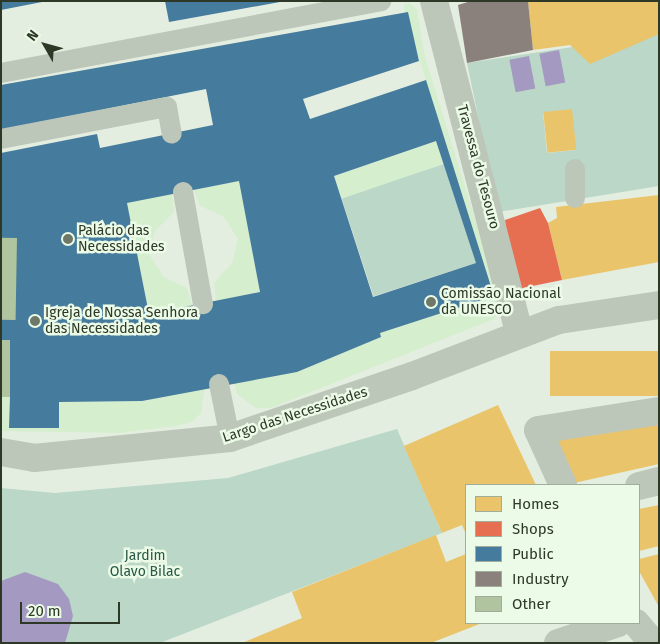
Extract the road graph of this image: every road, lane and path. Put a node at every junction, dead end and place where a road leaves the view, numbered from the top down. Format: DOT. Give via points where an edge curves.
graph roads {
  1 [pos="381,1"];
  2 [pos="434,1"];
  3 [pos="1,73"];
  4 [pos="172,134"];
  5 [pos="1,139"];
  6 [pos="575,169"];
  7 [pos="183,192"];
  8 [pos="575,198"];
  9 [pos="203,304"];
  10 [pos="659,305"];
  11 [pos="520,333"];
  12 [pos="219,384"];
  13 [pos="659,411"];
  14 [pos="230,438"];
  15 [pos="1,452"];
  16 [pos="659,481"];
  17 [pos="563,484"];
  18 [pos="640,486"];
  19 [pos="615,624"];
  20 [pos="637,624"];
  21 [pos="558,643"];
  22 [pos="653,643"];
  1 -- 3 [label="lane"];
  2 -- 11 [label="street, Travessa do Tesouro"];
  4 -- 5 [label="lane" via="167,107"];
  6 -- 8 [label="lane"];
  7 -- 9 [label="lane"];
  10 -- 11 [label="street, Largo das Necessidades" via="559,320"];
  11 -- 14 [label="street, Largo das Necessidades" via="412,376"];
  12 -- 14 [label="lane"];
  13 -- 17 [label="street" via="538,430"];
  14 -- 15 [label="street, Largo das Necessidades" via="34,458"];
  16 -- 18 [label="street"];
  19 -- 21 [label="street"];
  20 -- 22 [label="street"];
}
